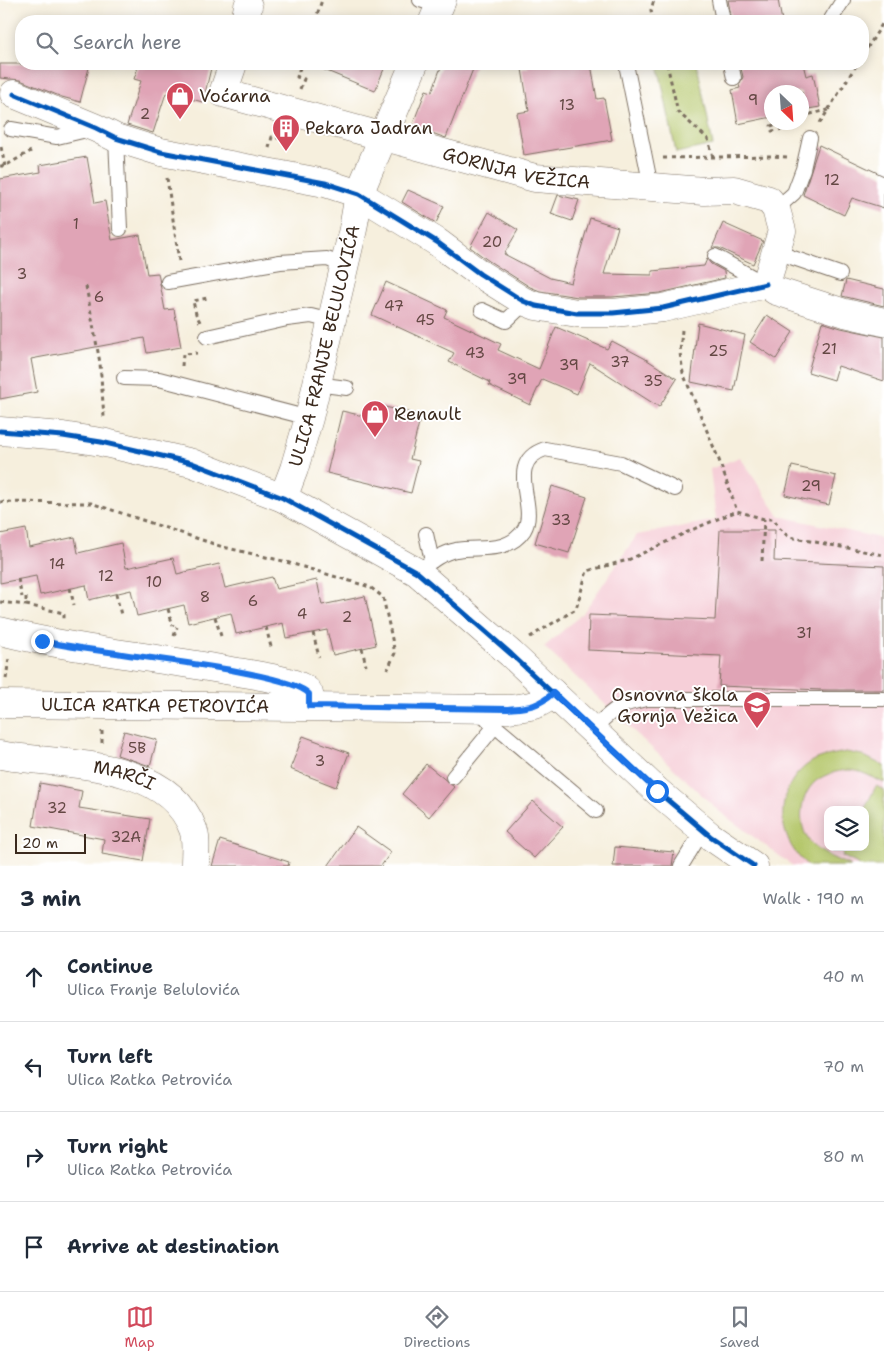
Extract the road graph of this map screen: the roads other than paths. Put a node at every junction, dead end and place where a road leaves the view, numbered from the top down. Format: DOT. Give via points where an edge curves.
graph roads {
  1 [pos="719,0"];
  2 [pos="843,0"];
  3 [pos="722,15"];
  4 [pos="834,15"];
  5 [pos="231,70"];
  6 [pos="412,70"];
  7 [pos="627,70"];
  8 [pos="732,70"];
  9 [pos="734,78"];
  10 [pos="14,94"];
  11 [pos="11,129"];
  12 [pos="106,133"];
  13 [pos="384,136"];
  14 [pos="810,138"];
  15 [pos="651,187"];
  16 [pos="359,194"];
  17 [pos="776,209"];
  18 [pos="120,229"];
  19 [pos="776,252"];
  20 [pos="715,256"];
  21 [pos="344,265"];
  22 [pos="840,274"];
  23 [pos="168,282"];
  24 [pos="766,284"];
  25 [pos="526,302"];
  26 [pos="482,310"];
  27 [pos="331,321"];
  28 [pos="884,322"];
  29 [pos="207,337"];
  30 [pos="124,378"];
  31 [pos="316,384"];
  32 [pos="348,388"];
  33 [pos="309,418"];
  34 [pos="0,431"];
  35 [pos="675,489"];
  36 [pos="283,498"];
  37 [pos="426,534"];
  38 [pos="424,567"];
  39 [pos="4,643"];
  40 [pos="3,692"];
  41 [pos="553,693"];
  42 [pos="884,699"];
  43 [pos="309,706"];
  44 [pos="486,717"];
  45 [pos="592,730"];
  46 [pos="0,755"];
  47 [pos="453,777"];
  48 [pos="596,811"];
  49 [pos="703,830"];
  50 [pos="196,865"];
  51 [pos="750,865"];
  52 [pos="681,866"];
  1 -- 3 [label="lane"];
  2 -- 4 [label="lane"];
  5 -- 13 [label="street" via="223,93"];
  6 -- 13 [label="street, ULICA FRANJE BELULOVIĆA"];
  7 -- 15 [label="lane"];
  8 -- 9 [label="lane"];
  10 -- 12 [label="street"];
  11 -- 12 [label="lane" via="57,137"];
  12 -- 16 [label="street" via="161,152 325,183"];
  12 -- 18 [label="lane"];
  13 -- 15 [label="street, GORNJA VEŽICA" via="535,178"];
  13 -- 16 [label="street, ULICA FRANJE BELULOVIĆA"];
  14 -- 17 [label="lane" via="794,193"];
  15 -- 17 [label="street, GORNJA VEŽICA" via="734,190 770,200"];
  16 -- 21 [label="street, ULICA FRANJE BELULOVIĆA"];
  16 -- 25 [label="street"];
  17 -- 19 [label="street" via="782,232"];
  19 -- 22 [label="lane"];
  19 -- 24 [label="street"];
  20 -- 24 [label="lane"];
  21 -- 23 [label="lane" via="327,259 280,262"];
  21 -- 27 [label="street, ULICA FRANJE BELULOVIĆA"];
  24 -- 25 [label="street" via="680,304 621,312 577,314"];
  24 -- 28 [label="street" via="776,291 836,311"];
  25 -- 26 [label="lane" via="506,321"];
  27 -- 29 [label="lane" via="311,316 287,319"];
  27 -- 31 [label="street, ULICA FRANJE BELULOVIĆA"];
  30 -- 33 [label="lane" via="159,379"];
  31 -- 32 [label="lane"];
  31 -- 33 [label="street, ULICA FRANJE BELULOVIĆA"];
  33 -- 36 [label="street, ULICA FRANJE BELULOVIĆA"];
  34 -- 36 [label="street" via="63,436 148,452 192,463"];
  35 -- 38 [label="lane" via="621,463 545,449 529,458 523,477 528,515 524,529 517,537 488,549 457,550 439,556"];
  36 -- 38 [label="street"];
  37 -- 38 [label="lane"];
  38 -- 41 [label="street"];
  39 -- 43 [label="street, ULICA RATKA PETROVIĆA" via="62,645 283,681 306,690"];
  40 -- 43 [label="street, ULICA RATKA PETROVIĆA"];
  41 -- 44 [label="street, ULICA RATKA PETROVIĆA" via="544,702"];
  41 -- 45 [label="street"];
  42 -- 45 [label="lane" via="647,699 616,708"];
  43 -- 44 [label="street, ULICA RATKA PETROVIĆA"];
  44 -- 47 [label="lane"];
  44 -- 48 [label="lane"];
  45 -- 49 [label="street"];
  46 -- 50 [label="street, MARČI" via="107,768 147,782 170,796 185,812 194,832"];
  49 -- 51 [label="street"];
  49 -- 52 [label="lane"];
}
